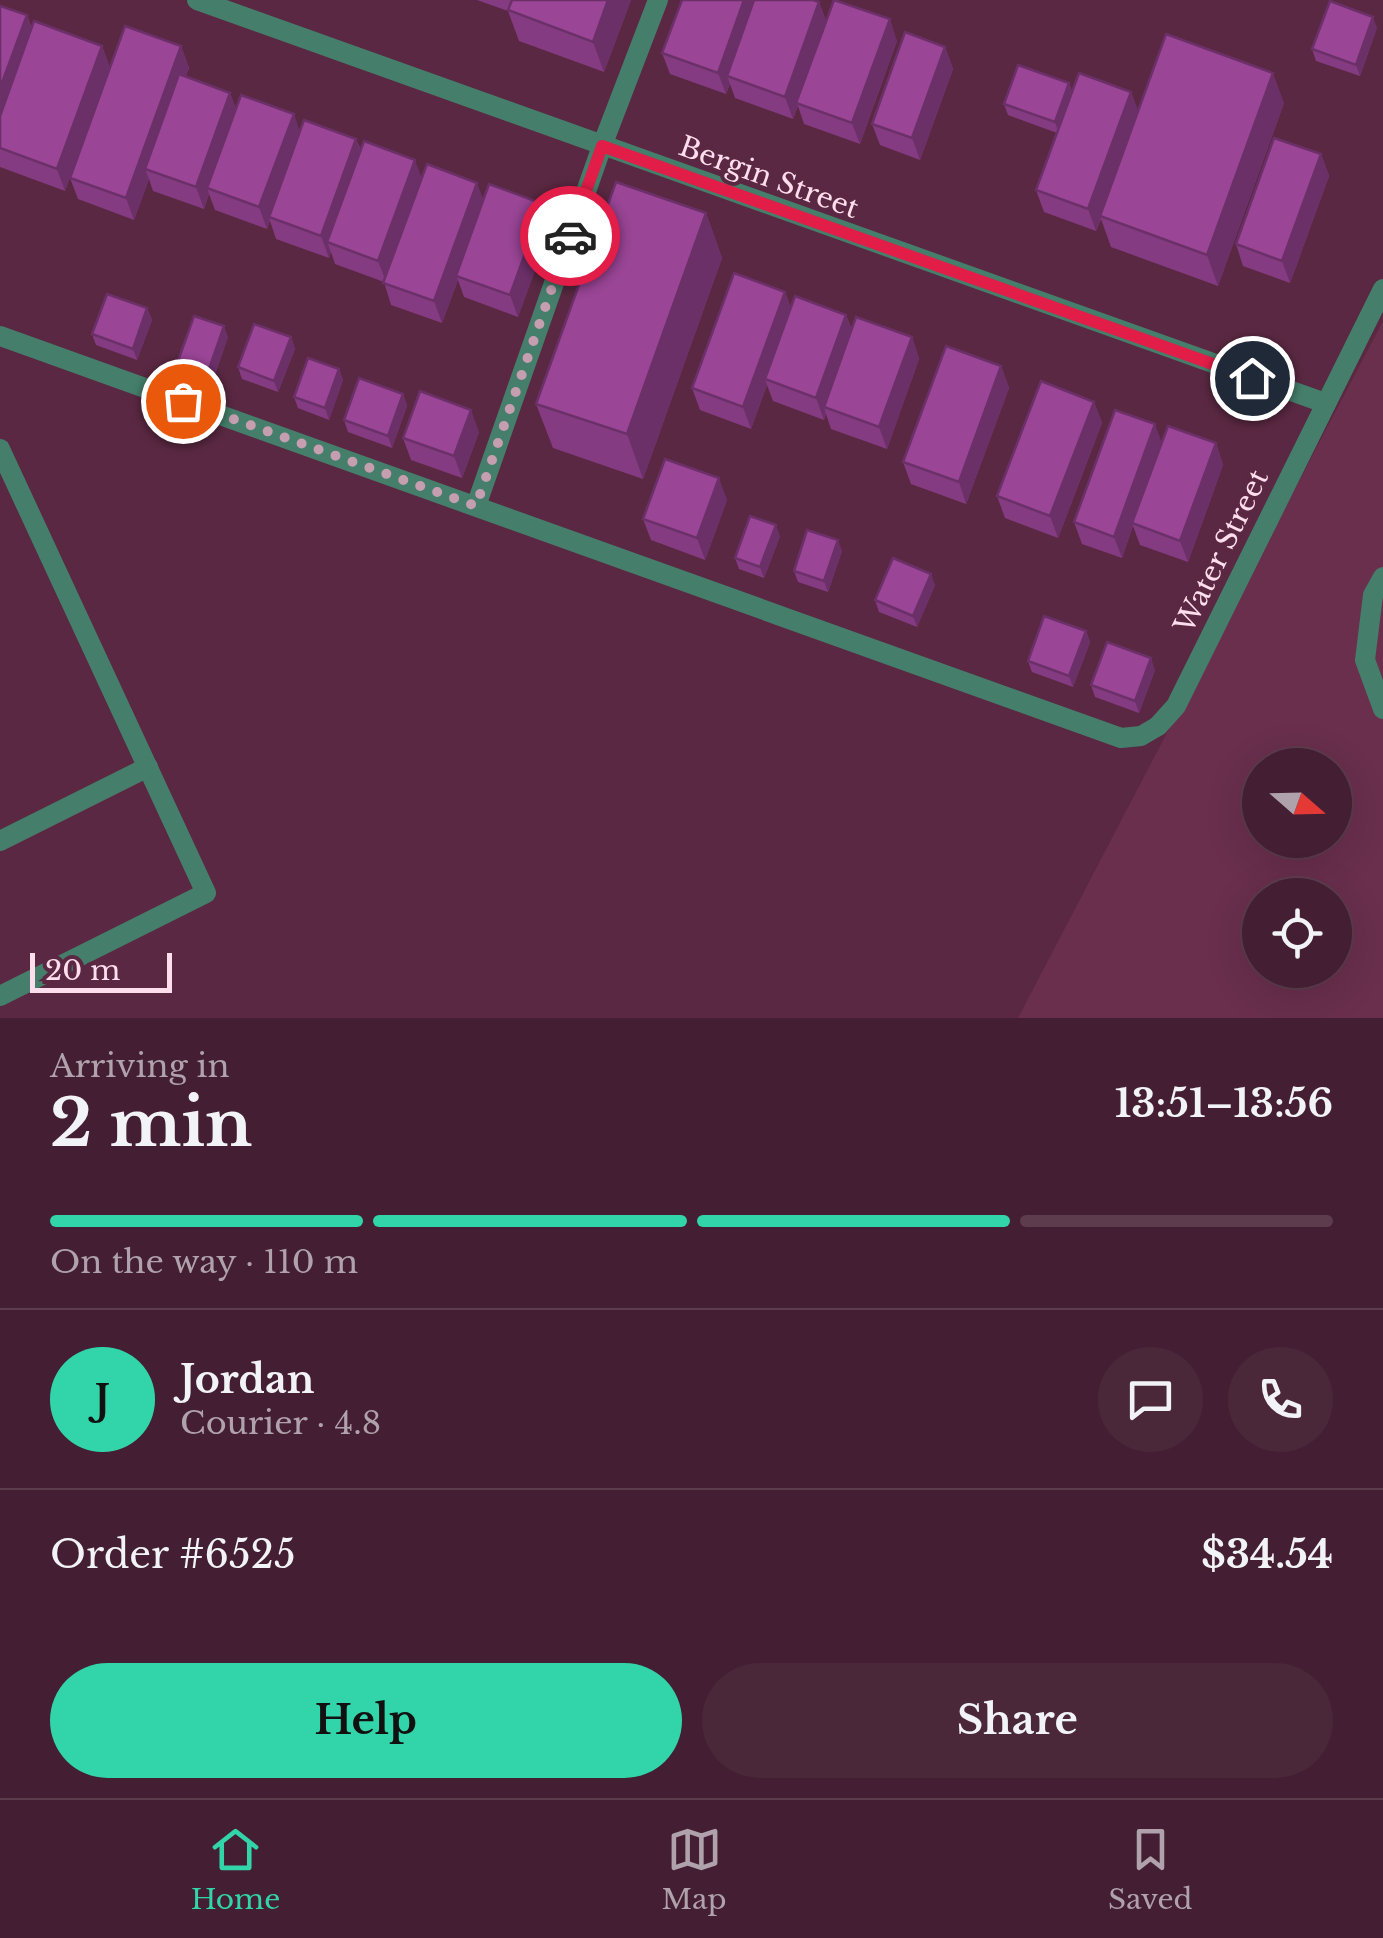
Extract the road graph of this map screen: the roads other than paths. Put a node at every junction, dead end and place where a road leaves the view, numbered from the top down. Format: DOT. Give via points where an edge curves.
graph roads {
  1 [pos="196,0"];
  2 [pos="658,0"];
  3 [pos="602,146"];
  4 [pos="1383,290"];
  5 [pos="0,336"];
  6 [pos="1324,403"];
  7 [pos="0,449"];
  8 [pos="476,506"];
  9 [pos="1383,577"];
  10 [pos="1383,709"];
  11 [pos="148,767"];
  12 [pos="0,840"];
  13 [pos="0,996"];
  1 -- 3 [label="street, Bergin Street"];
  2 -- 3 [label="street"];
  3 -- 6 [label="street, Bergin Street"];
  3 -- 8 [label="street"];
  4 -- 6 [label="street, Water Street"];
  5 -- 8 [label="street"];
  6 -- 8 [label="street, Water Street" via="1176,706 1141,736 1122,738"];
  7 -- 11 [label="street"];
  9 -- 10 [label="street" via="1373,595 1365,660"];
  11 -- 12 [label="street"];
  11 -- 13 [label="street" via="206,893"];
}
